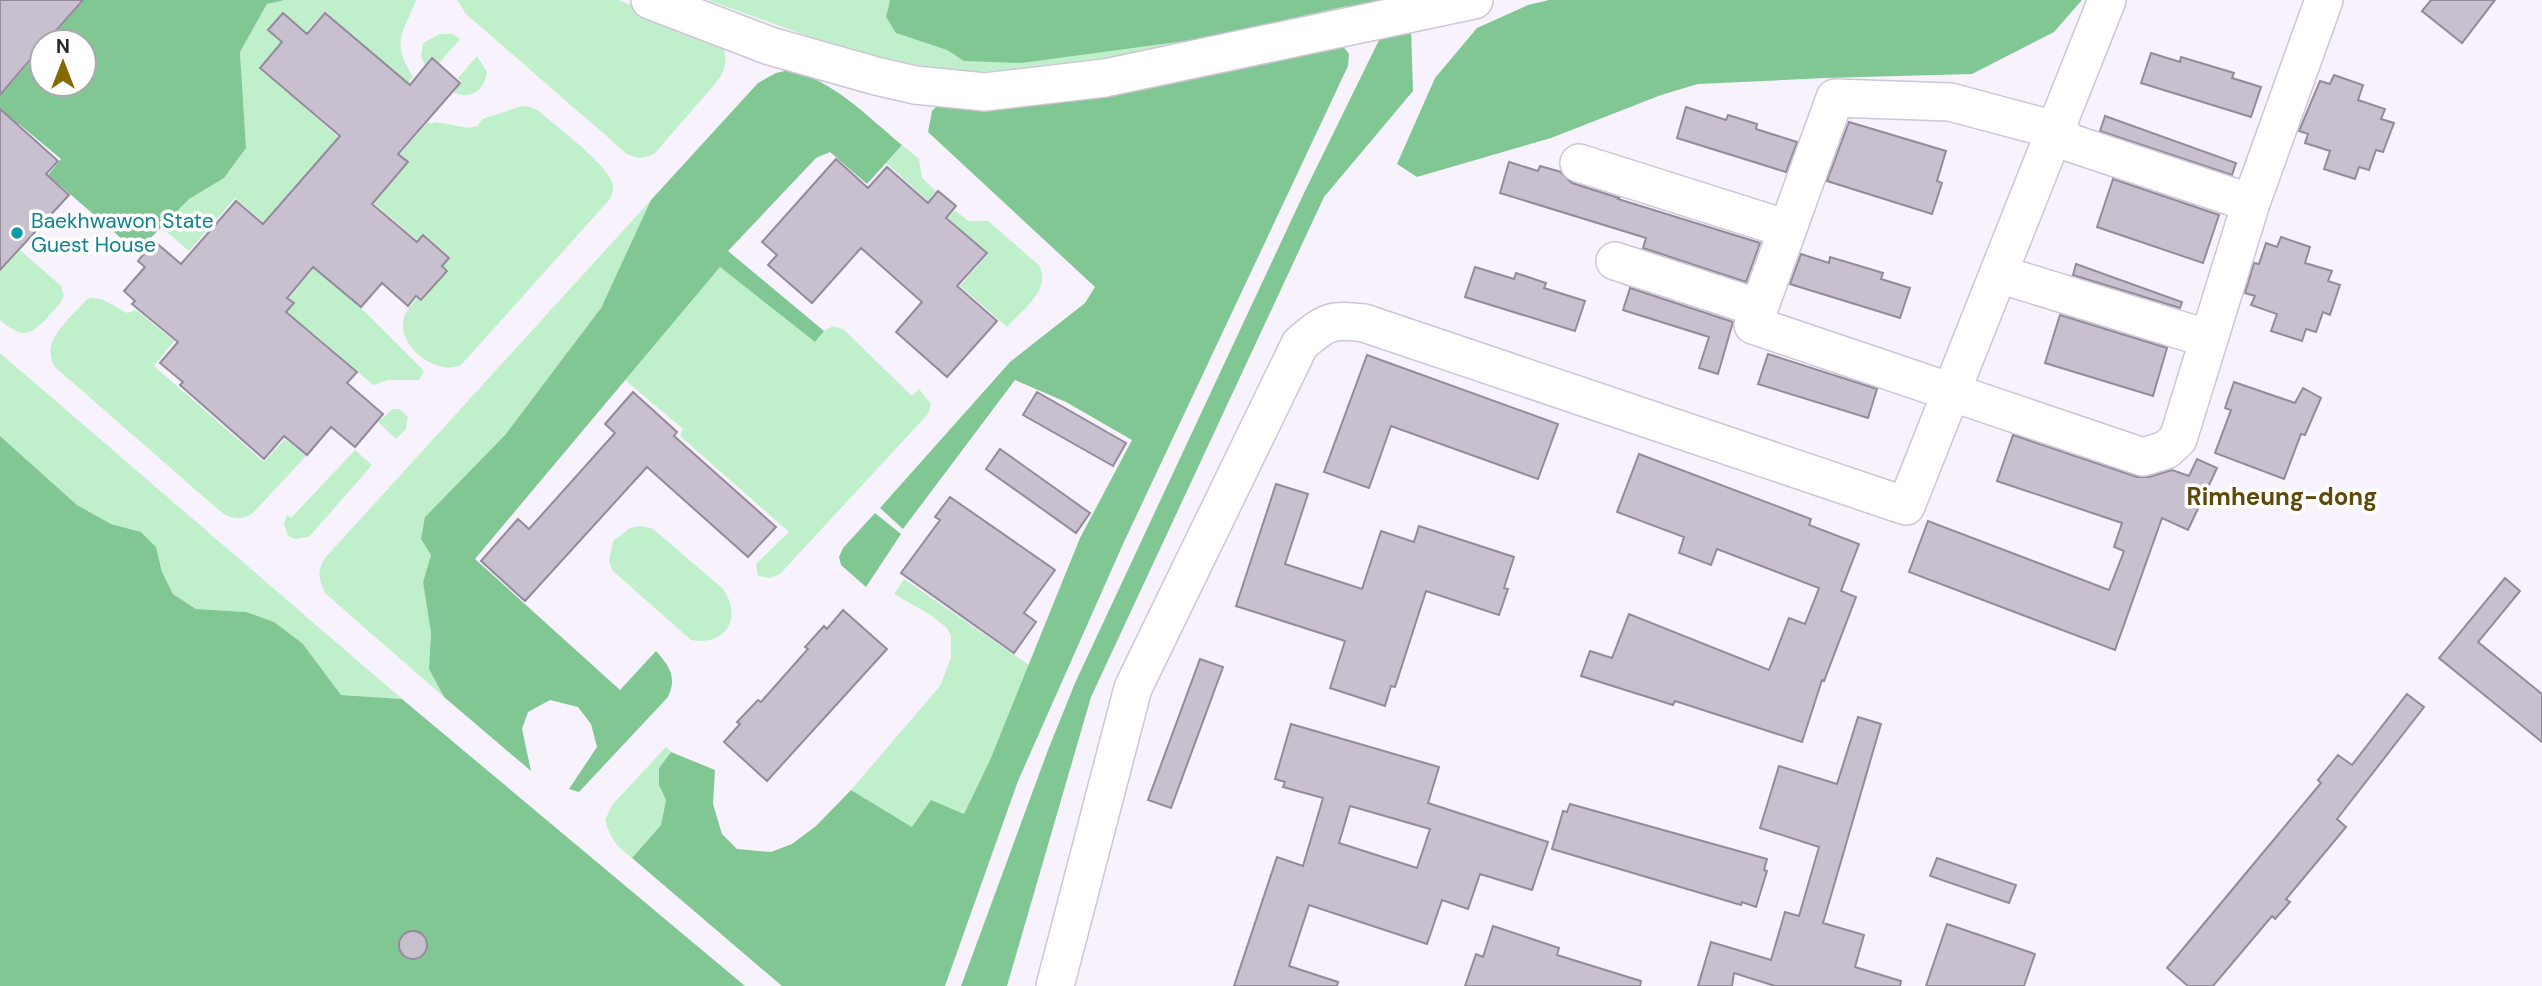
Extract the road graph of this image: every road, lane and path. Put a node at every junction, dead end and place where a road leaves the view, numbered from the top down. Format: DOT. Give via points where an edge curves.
graph roads {
  1 [pos="650,0"];
  2 [pos="1474,0"];
  3 [pos="2107,0"];
  4 [pos="2323,0"];
  5 [pos="2055,131"];
  6 [pos="1579,163"];
  7 [pos="2251,203"];
  8 [pos="1787,229"];
  9 [pos="1615,261"];
  10 [pos="1999,274"];
  11 [pos="1759,308"];
  12 [pos="2209,339"];
  13 [pos="1952,391"];
  14 [pos="1055,986"];
  1 -- 2 [label="street" via="770,46 876,76 985,92 1105,78"];
  3 -- 5 [label="street"];
  4 -- 7 [label="street"];
  5 -- 7 [label="street" via="2071,144"];
  5 -- 8 [label="street" via="1950,102 1835,98"];
  5 -- 10 [label="street"];
  6 -- 8 [label="street"];
  7 -- 12 [label="street"];
  8 -- 11 [label="street"];
  9 -- 11 [label="street"];
  10 -- 12 [label="street"];
  10 -- 13 [label="street"];
  11 -- 13 [label="street" via="1753,325"];
  12 -- 13 [label="street" via="2178,439 2166,450 2143,457"];
  13 -- 14 [label="street" via="1906,506 1364,323 1341,320 1323,324 1300,344 1133,688"];
}
